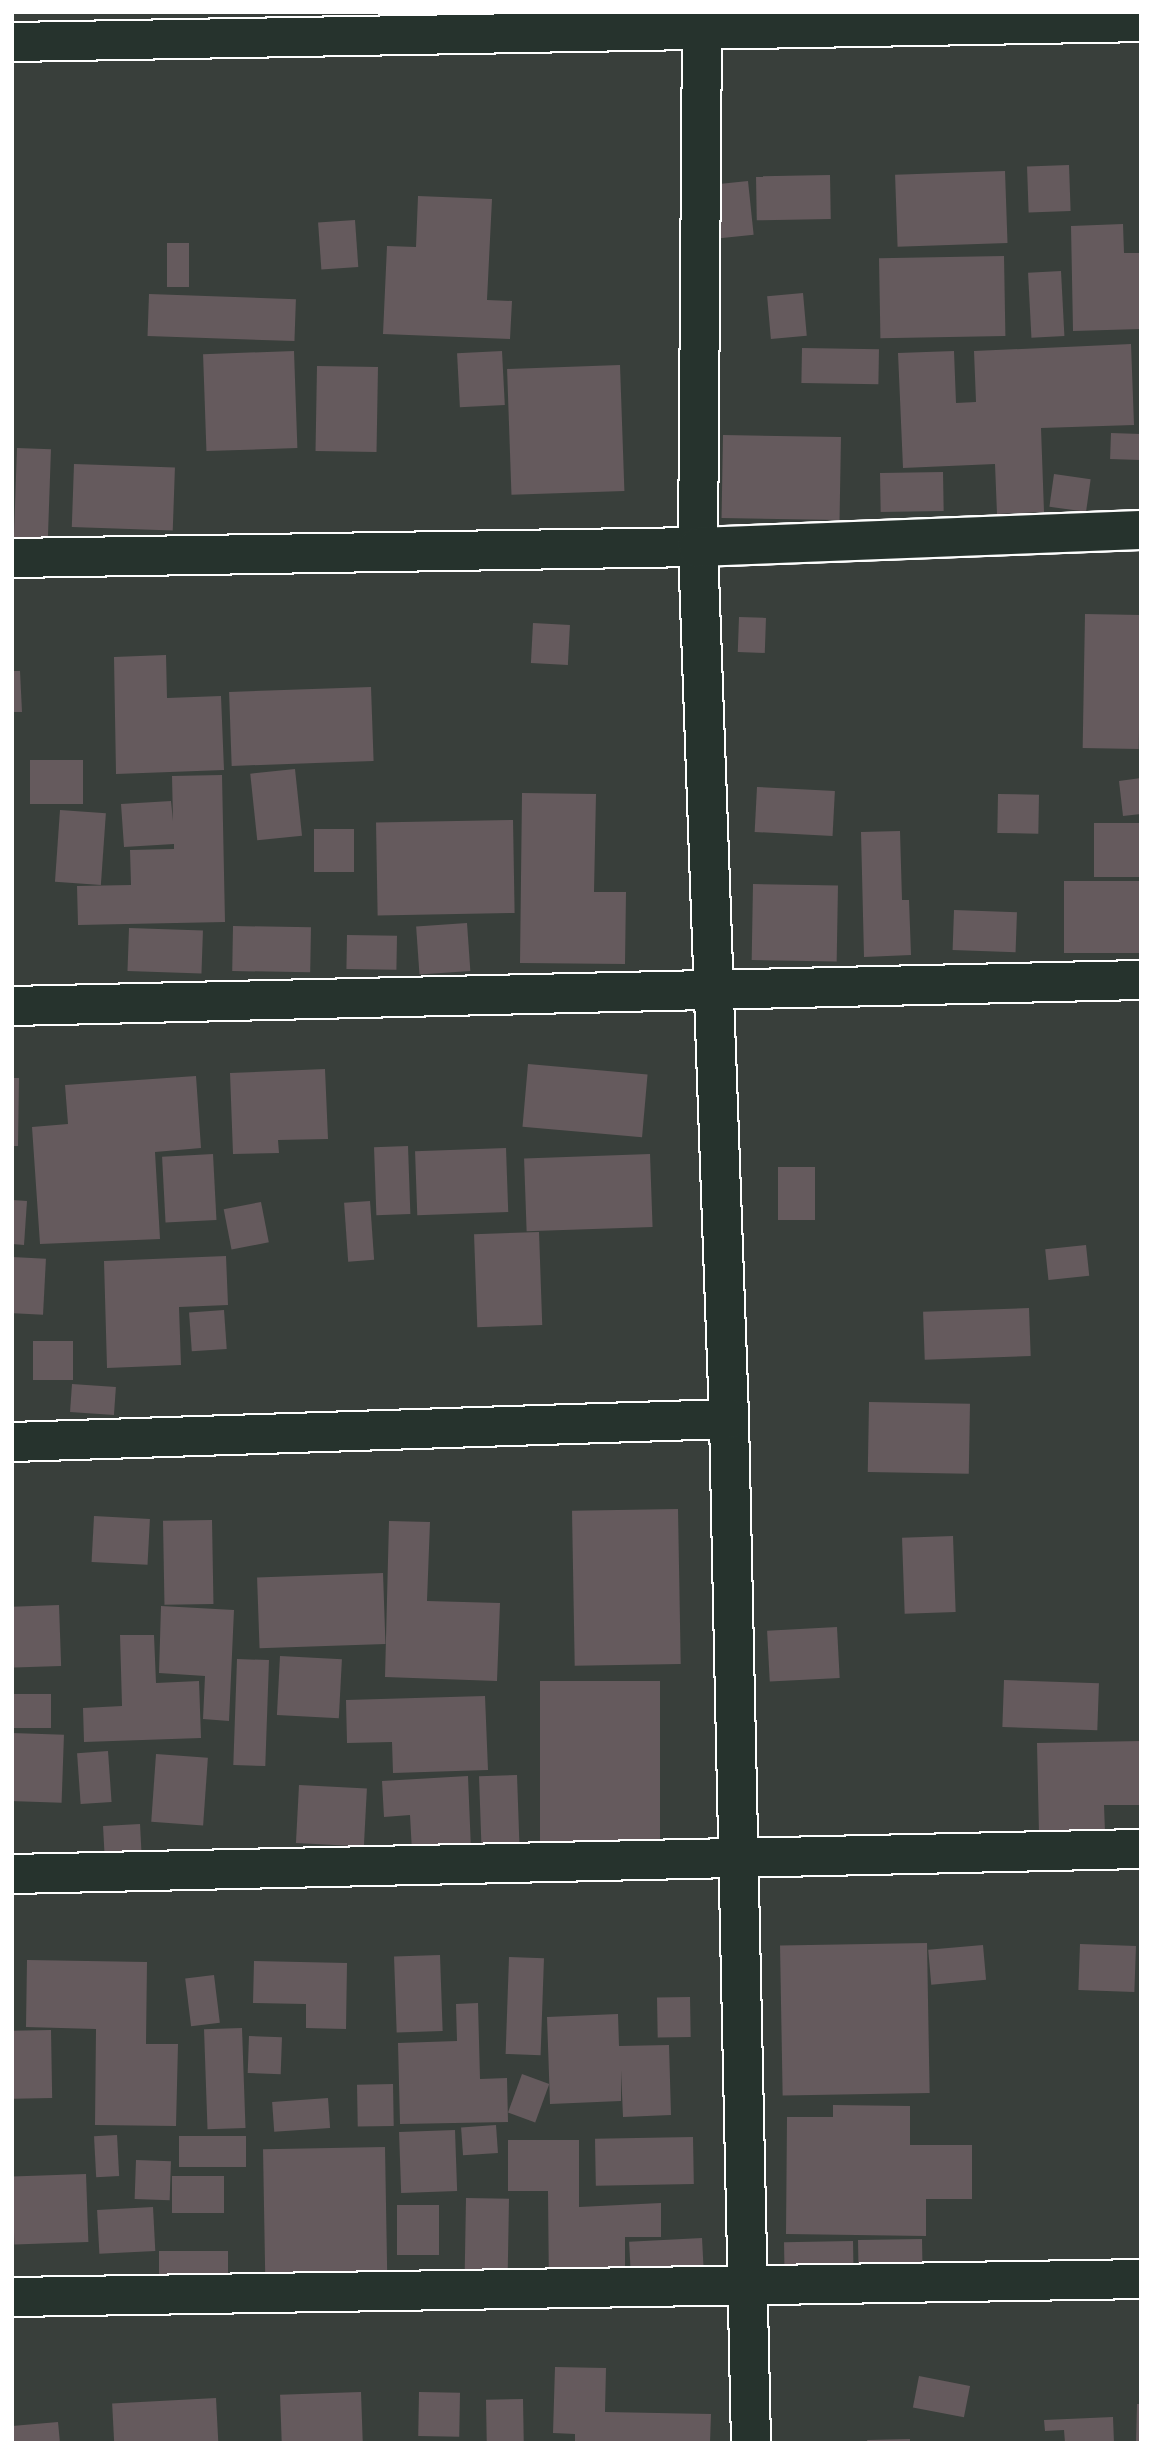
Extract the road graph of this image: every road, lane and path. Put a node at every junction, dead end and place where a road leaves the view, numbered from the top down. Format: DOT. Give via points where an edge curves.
graph roads {
  1 [pos="702,19"];
  2 [pos="1141,22"];
  3 [pos="12,42"];
  4 [pos="1141,530"];
  5 [pos="698,547"];
  6 [pos="12,558"];
  7 [pos="1141,980"];
  8 [pos="714,987"];
  9 [pos="12,1006"];
  10 [pos="729,1419"];
  11 [pos="12,1442"];
  12 [pos="1141,1849"];
  13 [pos="736,1862"];
  14 [pos="12,1874"];
  15 [pos="1141,2279"];
  16 [pos="745,2285"];
  17 [pos="12,2297"];
  18 [pos="751,2443"];
  1 -- 2 [label="street"];
  1 -- 3 [label="street"];
  1 -- 5 [label="street"];
  4 -- 5 [label="street"];
  5 -- 6 [label="street"];
  5 -- 8 [label="street"];
  7 -- 8 [label="street"];
  8 -- 9 [label="street"];
  8 -- 10 [label="street"];
  10 -- 11 [label="street"];
  10 -- 13 [label="street"];
  12 -- 13 [label="street"];
  13 -- 14 [label="street"];
  13 -- 16 [label="street"];
  15 -- 16 [label="street"];
  16 -- 17 [label="street"];
  16 -- 18 [label="street"];
}
